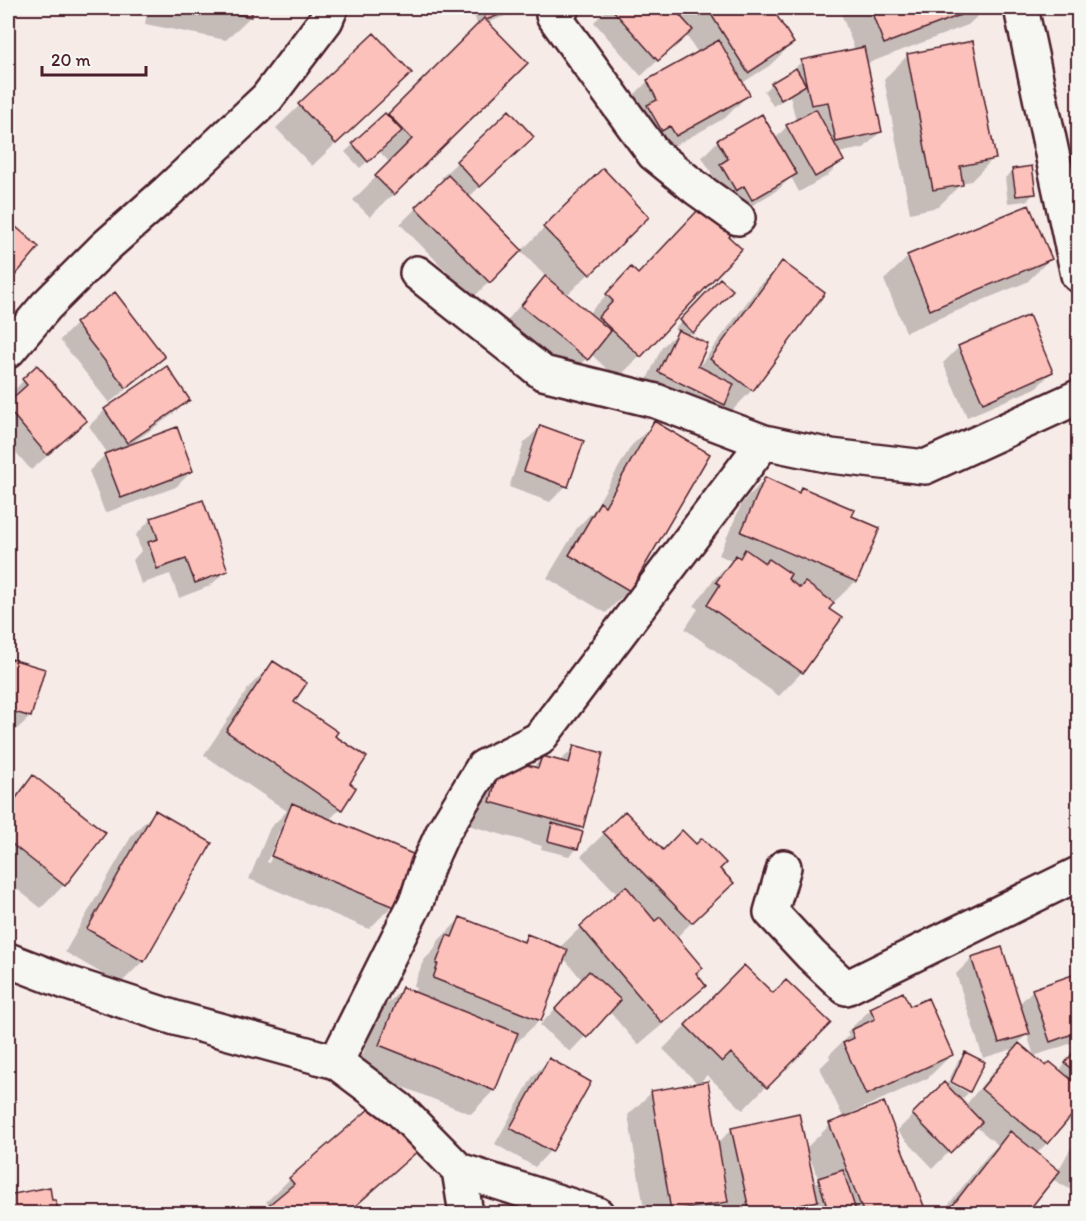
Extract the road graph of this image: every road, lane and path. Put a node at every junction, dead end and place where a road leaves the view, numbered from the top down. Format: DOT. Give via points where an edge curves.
graph roads {
  1 [pos="331,8"];
  2 [pos="562,8"];
  3 [pos="1021,8"];
  4 [pos="738,218"];
  5 [pos="417,273"];
  6 [pos="1078,275"];
  7 [pos="8,351"];
  8 [pos="1078,397"];
  9 [pos="764,442"];
  10 [pos="784,867"];
  11 [pos="1078,874"];
  12 [pos="8,960"];
  13 [pos="336,1062"];
  14 [pos="459,1170"];
  15 [pos="466,1214"];
  16 [pos="597,1214"];
  1 -- 7 [label="street" via="267,98 105,247"];
  2 -- 4 [label="street" via="553,15 654,154"];
  3 -- 6 [label="street"];
  5 -- 9 [label="street" via="543,373 656,400"];
  8 -- 9 [label="street" via="924,467 831,456"];
  9 -- 13 [label="street" via="539,739 483,767 443,832 417,900"];
  10 -- 11 [label="street" via="771,912 846,988"];
  12 -- 13 [label="street" via="175,1018"];
  13 -- 14 [label="street" via="399,1109"];
  14 -- 15 [label="street"];
  14 -- 16 [label="street"];
}
